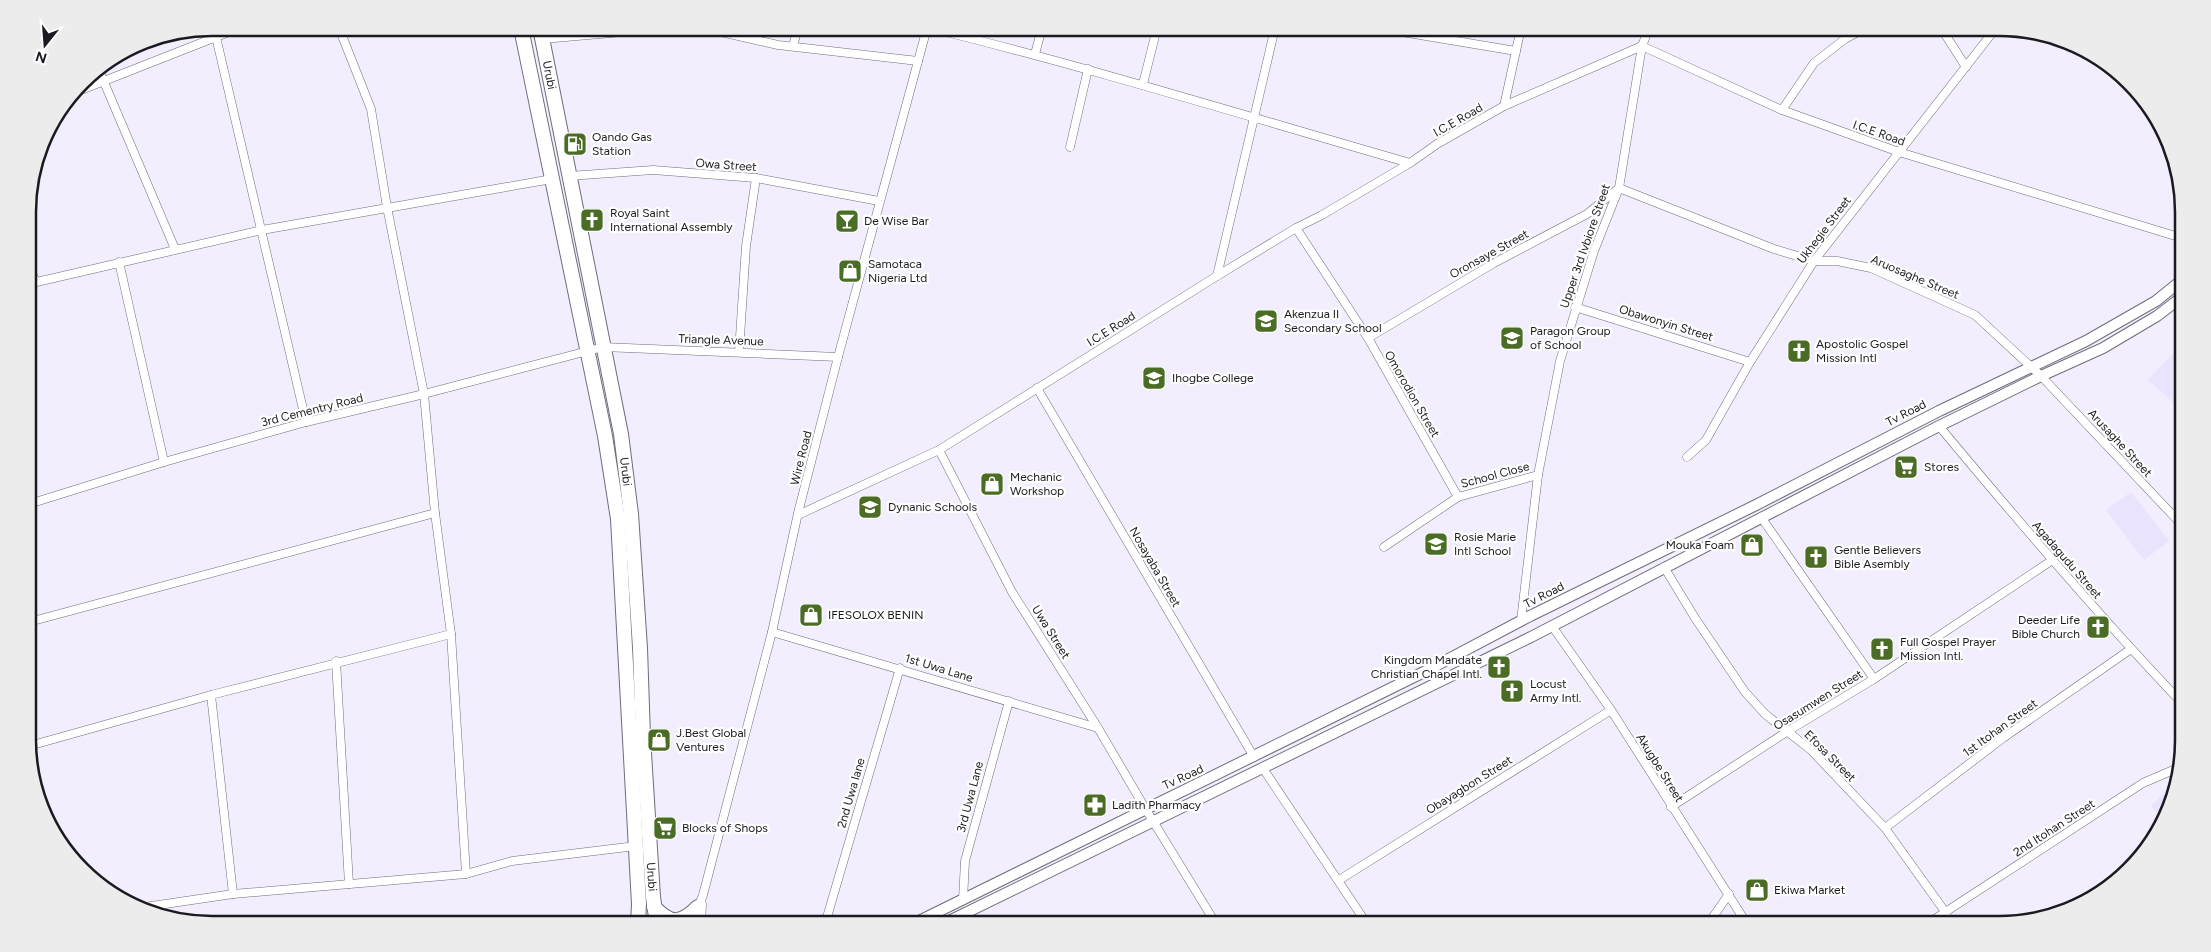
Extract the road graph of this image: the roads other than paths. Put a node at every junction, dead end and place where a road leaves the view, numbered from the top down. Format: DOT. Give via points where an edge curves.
graph roads {
  1 [pos="1155,36"];
  2 [pos="1273,36"];
  3 [pos="1436,36"];
  4 [pos="1519,36"];
  5 [pos="1646,36"];
  6 [pos="1850,36"];
  7 [pos="1946,36"];
  8 [pos="1990,36"];
  9 [pos="216,37"];
  10 [pos="342,37"];
  11 [pos="522,37"];
  12 [pos="543,37"];
  13 [pos="741,37"];
  14 [pos="796,37"];
  15 [pos="925,37"];
  16 [pos="964,37"];
  17 [pos="1040,37"];
  18 [pos="793,46"];
  19 [pos="1642,46"];
  20 [pos="1516,51"];
  21 [pos="1036,54"];
  22 [pos="918,61"];
  23 [pos="1966,67"];
  24 [pos="1088,68"];
  25 [pos="102,76"];
  26 [pos="104,80"];
  27 [pos="1143,84"];
  28 [pos="90,86"];
  29 [pos="1504,106"];
  30 [pos="1782,110"];
  31 [pos="1254,118"];
  32 [pos="1070,147"];
  33 [pos="1899,152"];
  34 [pos="1410,163"];
  35 [pos="569,176"];
  36 [pos="756,178"];
  37 [pos="552,179"];
  38 [pos="1619,188"];
  39 [pos="879,201"];
  40 [pos="387,207"];
  41 [pos="1296,228"];
  42 [pos="262,230"];
  43 [pos="2175,236"];
  44 [pos="176,249"];
  45 [pos="1814,261"];
  46 [pos="119,262"];
  47 [pos="1217,276"];
  48 [pos="37,282"];
  49 [pos="2175,286"];
  50 [pos="2175,302"];
  51 [pos="1575,307"];
  52 [pos="1368,338"];
  53 [pos="603,347"];
  54 [pos="587,350"];
  55 [pos="739,352"];
  56 [pos="838,356"];
  57 [pos="1750,362"];
  58 [pos="2032,367"];
  59 [pos="2041,376"];
  60 [pos="1037,388"];
  61 [pos="424,394"];
  62 [pos="306,422"];
  63 [pos="1939,426"];
  64 [pos="940,450"];
  65 [pos="1687,457"];
  66 [pos="164,462"];
  67 [pos="1538,475"];
  68 [pos="1458,497"];
  69 [pos="36,502"];
  70 [pos="435,513"];
  71 [pos="798,515"];
  72 [pos="1761,517"];
  73 [pos="2175,518"];
  74 [pos="1384,547"];
  75 [pos="2051,561"];
  76 [pos="1664,567"];
  77 [pos="36,620"];
  78 [pos="1521,621"];
  79 [pos="1552,626"];
  80 [pos="772,632"];
  81 [pos="451,634"];
  82 [pos="1465,649"];
  83 [pos="2131,649"];
  84 [pos="336,661"];
  85 [pos="1476,664"];
  86 [pos="900,668"];
  87 [pos="1874,679"];
  88 [pos="211,695"];
  89 [pos="2175,696"];
  90 [pos="1009,701"];
  91 [pos="1611,710"];
  92 [pos="1098,728"];
  93 [pos="1788,731"];
  94 [pos="36,744"];
  95 [pos="1254,757"];
  96 [pos="1262,767"];
  97 [pos="2172,771"];
  98 [pos="1672,807"];
  99 [pos="1145,808"];
  100 [pos="1152,820"];
  101 [pos="1885,828"];
  102 [pos="636,846"];
  103 [pos="466,874"];
  104 [pos="1339,880"];
  105 [pos="350,884"];
  106 [pos="233,894"];
  107 [pos="1729,894"];
  108 [pos="963,900"];
  109 [pos="700,901"];
  110 [pos="639,904"];
  111 [pos="155,906"];
  112 [pos="654,907"];
  113 [pos="1946,913"];
  114 [pos="1211,915"];
  115 [pos="1362,915"];
  116 [pos="1714,915"];
  117 [pos="1742,915"];
  118 [pos="1942,915"];
  119 [pos="638,916"];
  120 [pos="642,916"];
  121 [pos="655,916"];
  122 [pos="664,916"];
  123 [pos="689,916"];
  124 [pos="694,916"];
  125 [pos="701,916"];
  126 [pos="827,916"];
  127 [pos="930,916"];
  128 [pos="960,916"];
  1 -- 27 [label="street"];
  2 -- 31 [label="street"];
  3 -- 20 [label="street"];
  4 -- 20 [label="street"];
  5 -- 19 [label="street, Upper 3rd Ivbiore Street"];
  6 -- 30 [label="street" via="1814,63"];
  7 -- 23 [label="street"];
  8 -- 23 [label="street, Ukhegie Street"];
  9 -- 26 [label="street"];
  9 -- 42 [label="street"];
  10 -- 40 [label="street" via="371,110"];
  11 -- 37 [label="highway, Urubi"];
  12 -- 35 [label="highway, Urubi"];
  13 -- 18 [label="street"];
  14 -- 18 [label="street"];
  15 -- 22 [label="street, Wire Road"];
  16 -- 21 [label="street"];
  17 -- 21 [label="street"];
  18 -- 22 [label="street"];
  19 -- 29 [label="street, I.C.E Road"];
  19 -- 30 [label="street, I.C.E Road"];
  19 -- 38 [label="street, Upper 3rd Ivbiore Street"];
  20 -- 29 [label="street"];
  21 -- 24 [label="street"];
  22 -- 39 [label="street, Wire Road"];
  23 -- 33 [label="street, Ukhegie Street"];
  24 -- 27 [label="street"];
  24 -- 32 [label="street"];
  25 -- 26 [label="street"];
  26 -- 28 [label="street"];
  26 -- 44 [label="street"];
  27 -- 31 [label="street"];
  29 -- 34 [label="street, I.C.E Road"];
  30 -- 33 [label="street, I.C.E Road"];
  31 -- 34 [label="street"];
  31 -- 47 [label="street"];
  33 -- 43 [label="street, I.C.E Road"];
  33 -- 45 [label="street, Ukhegie Street"];
  34 -- 41 [label="street, I.C.E Road"];
  35 -- 36 [label="street, Owa Street" via="652,170"];
  35 -- 53 [label="highway, Urubi"];
  36 -- 39 [label="street, Owa Street"];
  36 -- 55 [label="street" via="746,246"];
  37 -- 40 [label="street"];
  37 -- 54 [label="highway, Urubi"];
  38 -- 45 [label="street, Aruosaghe Street" via="1774,249"];
  38 -- 51 [label="street, Upper 3rd Ivbiore Street"];
  38 -- 52 [label="street, Oronsaye Street" via="1587,214 1494,263"];
  39 -- 56 [label="street, Wire Road"];
  40 -- 42 [label="street"];
  40 -- 61 [label="street"];
  41 -- 47 [label="street, I.C.E Road"];
  41 -- 52 [label="street, Omorodion Street"];
  42 -- 44 [label="street"];
  42 -- 62 [label="street"];
  44 -- 46 [label="street"];
  45 -- 57 [label="street, Ukhegie Street"];
  45 -- 58 [label="street, Aruosaghe Street" via="1837,260 1871,268 1975,315"];
  46 -- 48 [label="street"];
  46 -- 66 [label="street"];
  47 -- 60 [label="street, I.C.E Road"];
  49 -- 58 [label="street, Tv Road" via="2156,301 2086,341"];
  50 -- 59 [label="street, Tv Road" via="2103,348"];
  51 -- 57 [label="street, Obawonyin Street"];
  51 -- 67 [label="street, Upper 3rd Ivbiore Street" via="1560,361"];
  52 -- 68 [label="street, Omorodion Street"];
  53 -- 54 [label="street, 3rd Cementry Road"];
  53 -- 55 [label="street, Triangle Avenue"];
  53 -- 112 [label="highway, Urubi" via="621,434 631,514"];
  54 -- 61 [label="street, 3rd Cementry Road"];
  54 -- 102 [label="highway, Urubi" via="618,519"];
  55 -- 56 [label="street, Triangle Avenue"];
  56 -- 71 [label="street, Wire Road"];
  57 -- 65 [label="street, Ukhegie Street" via="1706,440"];
  58 -- 59 [label="street, Aruosaghe Street"];
  58 -- 78 [label="street, Tv Road"];
  59 -- 63 [label="street, Tv Road"];
  59 -- 73 [label="street, Arusaghe Street"];
  60 -- 64 [label="street, I.C.E Road"];
  60 -- 95 [label="street, Nosayaba Street"];
  61 -- 62 [label="street, 3rd Cementry Road"];
  61 -- 70 [label="street"];
  62 -- 66 [label="street, 3rd Cementry Road"];
  63 -- 72 [label="street, Tv Road"];
  63 -- 75 [label="street, Agadagudu Street"];
  64 -- 71 [label="street, I.C.E Road"];
  64 -- 92 [label="street, Uwa Street" via="1012,592"];
  66 -- 69 [label="street, 3rd Cementry Road"];
  67 -- 68 [label="street, School Close"];
  67 -- 78 [label="street, Upper 3rd Ivbiore Street"];
  68 -- 74 [label="street, School Close"];
  70 -- 77 [label="street"];
  70 -- 81 [label="street"];
  71 -- 80 [label="street, Wire Road"];
  72 -- 76 [label="street, Tv Road"];
  72 -- 87 [label="street"];
  75 -- 83 [label="street, Agadagudu Street"];
  75 -- 87 [label="street, Osasumwen Street"];
  76 -- 79 [label="street, Tv Road"];
  76 -- 93 [label="street, Efosa Street" via="1694,618 1745,692 1764,714"];
  78 -- 82 [label="street, Tv Road"];
  79 -- 85 [label="street, Tv Road"];
  79 -- 91 [label="street, Akugbe Street"];
  80 -- 86 [label="street, 1st Uwa Lane"];
  80 -- 109 [label="street, Wire Road"];
  81 -- 84 [label="street"];
  81 -- 103 [label="street"];
  82 -- 85 [label="street"];
  82 -- 95 [label="street, Tv Road"];
  83 -- 89 [label="street, Agadagudu Street"];
  83 -- 101 [label="street, 1st Itohan Street" via="2002,738"];
  84 -- 88 [label="street"];
  84 -- 105 [label="street"];
  85 -- 96 [label="street, Tv Road"];
  86 -- 90 [label="street, 1st Uwa Lane"];
  86 -- 126 [label="street, 2nd Uwa lane"];
  87 -- 93 [label="street, Osasumwen Street"];
  88 -- 94 [label="street"];
  88 -- 106 [label="street"];
  90 -- 92 [label="street, 1st Uwa Lane"];
  90 -- 108 [label="street, 3rd Uwa Lane" via="965,861"];
  91 -- 98 [label="street, Akugbe Street"];
  91 -- 104 [label="street, Obayagbon Street"];
  92 -- 99 [label="street, Uwa Street"];
  93 -- 98 [label="street, Osasumwen Street"];
  93 -- 101 [label="street, Efosa Street" via="1811,750"];
  95 -- 99 [label="street, Tv Road"];
  96 -- 100 [label="street, Tv Road"];
  96 -- 104 [label="street"];
  97 -- 113 [label="street, 2nd Itohan Street" via="2143,783"];
  98 -- 107 [label="street, Akugbe Street"];
  99 -- 100 [label="street, Uwa Street"];
  99 -- 108 [label="street, Tv Road"];
  100 -- 114 [label="street, Uwa Street"];
  100 -- 128 [label="street, Tv Road"];
  101 -- 113 [label="street, Efosa Street"];
  102 -- 103 [label="street" via="512,862"];
  102 -- 110 [label="highway, Urubi"];
  103 -- 105 [label="street"];
  104 -- 115 [label="street"];
  105 -- 106 [label="street"];
  106 -- 111 [label="street"];
  107 -- 116 [label="street"];
  107 -- 117 [label="street, Akugbe Street"];
  108 -- 127 [label="street, Tv Road"];
  109 -- 123 [label="highway"];
  109 -- 124 [label="street, Wire Road"];
  109 -- 125 [label="street, Wire Road"];
  110 -- 119 [label="highway"];
  110 -- 120 [label="highway"];
  112 -- 121 [label="highway, Urubi"];
  112 -- 122 [label="highway"];
  113 -- 118 [label="street, 2nd Itohan Street"];
}
